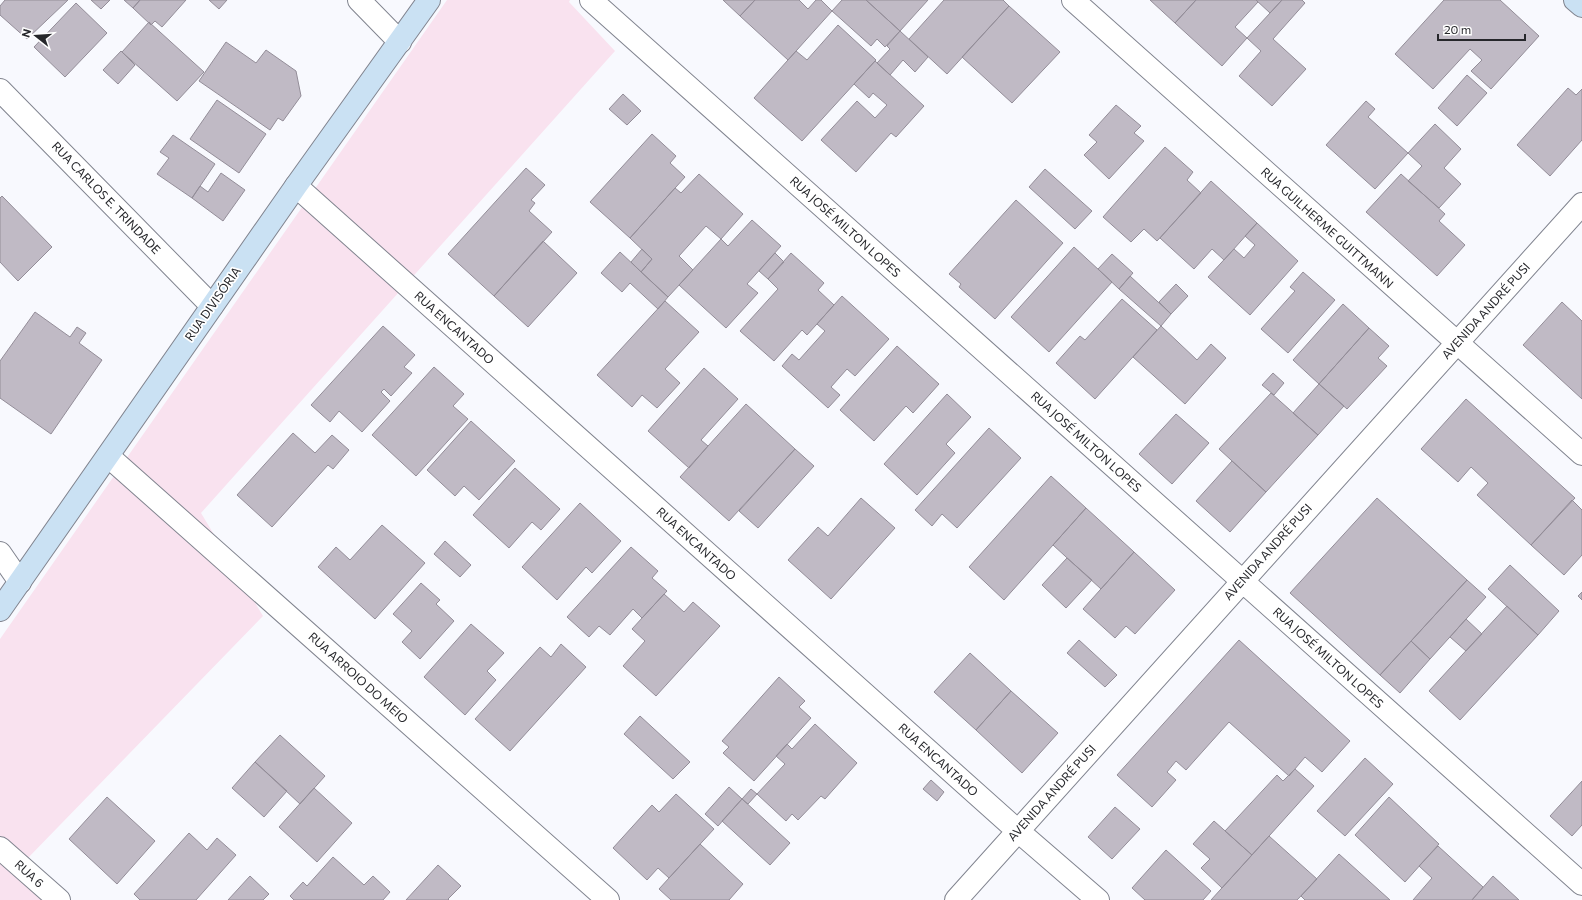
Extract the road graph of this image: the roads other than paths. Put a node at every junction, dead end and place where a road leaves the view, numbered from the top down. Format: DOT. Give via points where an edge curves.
graph roads {
  1 [pos="359,0"];
  2 [pos="429,0"];
  3 [pos="591,0"];
  4 [pos="1073,0"];
  5 [pos="1575,0"];
  6 [pos="1582,6"];
  7 [pos="400,42"];
  8 [pos="0,90"];
  9 [pos="296,186"];
  10 [pos="1582,204"];
  11 [pos="212,306"];
  12 [pos="1456,344"];
  13 [pos="1582,454"];
  14 [pos="108,456"];
  15 [pos="0,553"];
  16 [pos="1242,581"];
  17 [pos="20,582"];
  18 [pos="0,610"];
  19 [pos="1018,831"];
  20 [pos="0,848"];
  21 [pos="1582,884"];
  22 [pos="58,900"];
  23 [pos="608,900"];
  24 [pos="956,900"];
  25 [pos="1098,900"];
  1 -- 7 [label="street"];
  2 -- 7 [label="street, RUA DIVISÓRIA"];
  3 -- 16 [label="street, RUA JOSÉ MILTON LOPES"];
  4 -- 12 [label="street, RUA GUILHERME GUITTMANN"];
  5 -- 6 [label="street"];
  7 -- 9 [label="street, RUA DIVISÓRIA"];
  8 -- 11 [label="street, RUA CARLOS E. TRINDADE"];
  9 -- 11 [label="street, RUA DIVISÓRIA"];
  9 -- 19 [label="street, RUA ENCANTADO"];
  10 -- 12 [label="street, AVENIDA ANDRÉ PUSI"];
  11 -- 14 [label="street, RUA DIVISÓRIA"];
  12 -- 13 [label="street, RUA GUILHERME GUITTMANN"];
  12 -- 16 [label="street, AVENIDA ANDRÉ PUSI"];
  14 -- 17 [label="street, RUA DIVISÓRIA"];
  14 -- 23 [label="street, RUA ARROIO DO MEIO"];
  15 -- 17 [label="street"];
  16 -- 19 [label="street, AVENIDA ANDRÉ PUSI"];
  16 -- 21 [label="street, RUA JOSÉ MILTON LOPES"];
  17 -- 18 [label="street, RUA DIVISÓRIA"];
  19 -- 24 [label="street, AVENIDA ANDRÉ PUSI"];
  19 -- 25 [label="street, RUA ENCANTADO"];
  20 -- 22 [label="street, RUA 6"];
}
